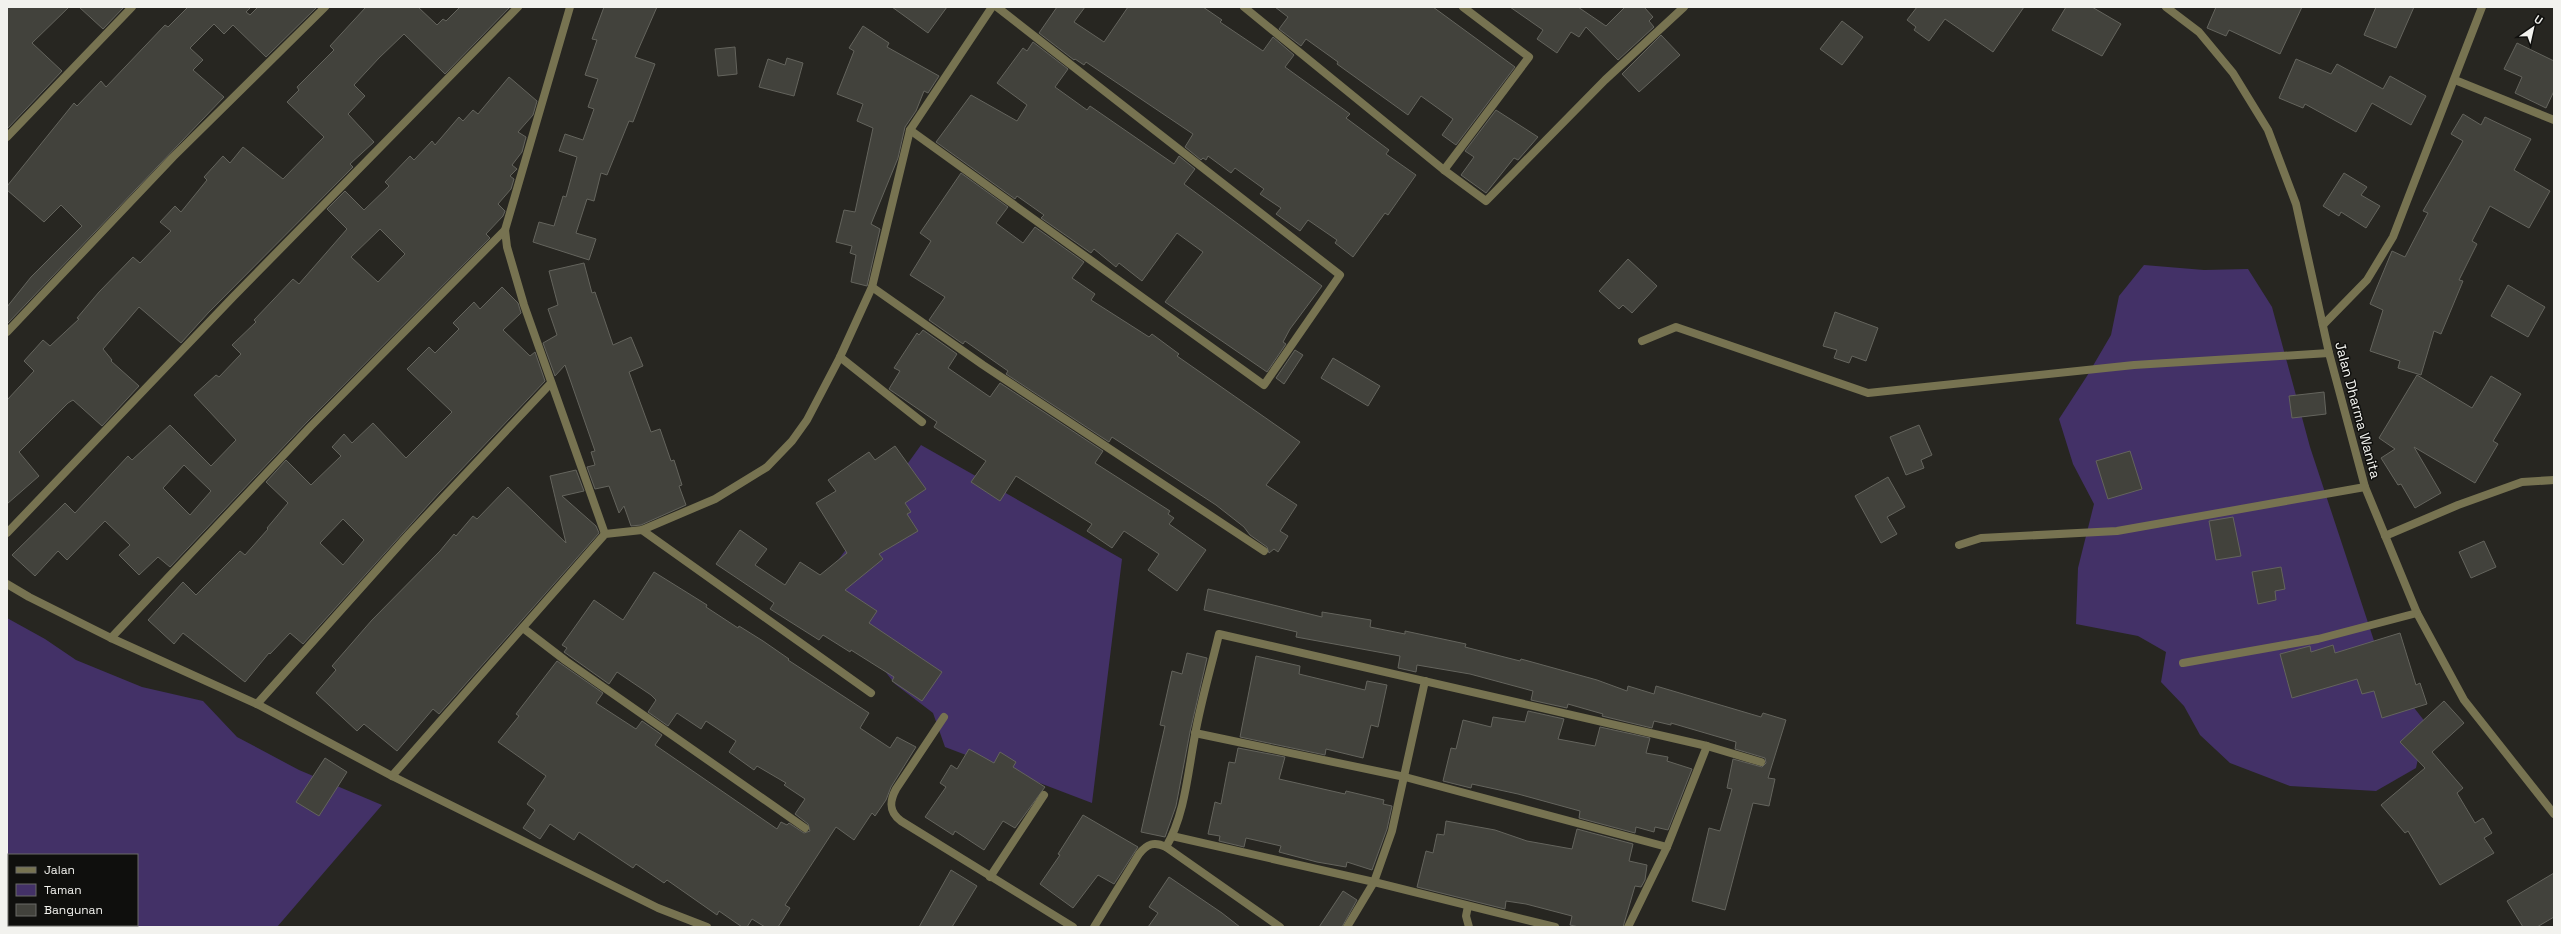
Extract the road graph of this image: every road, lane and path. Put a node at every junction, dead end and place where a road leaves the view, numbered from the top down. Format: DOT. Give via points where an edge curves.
graph roads {
  1 [pos="132,7"];
  2 [pos="325,7"];
  3 [pos="518,7"];
  4 [pos="570,7"];
  5 [pos="992,7"];
  6 [pos="997,7"];
  7 [pos="1244,7"];
  8 [pos="1463,7"];
  9 [pos="1684,7"];
  10 [pos="2166,7"];
  11 [pos="2482,7"];
  12 [pos="2455,80"];
  13 [pos="2554,120"];
  14 [pos="910,130"];
  15 [pos="7,137"];
  16 [pos="1444,170"];
  17 [pos="504,230"];
  18 [pos="872,286"];
  19 [pos="2323,325"];
  20 [pos="7,332"];
  21 [pos="1642,341"];
  22 [pos="2329,353"];
  23 [pos="840,357"];
  24 [pos="551,383"];
  25 [pos="922,422"];
  26 [pos="2554,480"];
  27 [pos="2366,487"];
  28 [pos="642,530"];
  29 [pos="7,533"];
  30 [pos="605,534"];
  31 [pos="2385,536"];
  32 [pos="1959,545"];
  33 [pos="1264,551"];
  34 [pos="7,584"];
  35 [pos="2417,613"];
  36 [pos="523,628"];
  37 [pos="111,638"];
  38 [pos="2183,663"];
  39 [pos="1425,681"];
  40 [pos="871,694"];
  41 [pos="257,704"];
  42 [pos="944,717"];
  43 [pos="1195,733"];
  44 [pos="1707,746"];
  45 [pos="1761,762"];
  46 [pos="392,776"];
  47 [pos="1405,777"];
  48 [pos="1044,794"];
  49 [pos="2554,814"];
  50 [pos="805,828"];
  51 [pos="1172,836"];
  52 [pos="1166,847"];
  53 [pos="1667,847"];
  54 [pos="990,877"];
  55 [pos="1374,882"];
  56 [pos="1468,906"];
  57 [pos="707,927"];
  58 [pos="1073,927"];
  59 [pos="1094,927"];
  60 [pos="1280,927"];
  61 [pos="1348,927"];
  62 [pos="1469,927"];
  63 [pos="1555,927"];
  64 [pos="1628,927"];
  1 -- 15 [label="street"];
  2 -- 20 [label="street" via="173,157"];
  3 -- 29 [label="street" via="232,297"];
  4 -- 17 [label="street"];
  5 -- 14 [label="street"];
  6 -- 14 [label="street" via="1340,275 1264,385"];
  7 -- 16 [label="street"];
  8 -- 16 [label="street" via="1529,57"];
  9 -- 16 [label="street" via="1605,80 1486,201"];
  10 -- 19 [label="street, Jalan Dharma Wanita" via="2199,32 2209,44 2233,73 2268,130 2296,204"];
  11 -- 12 [label="street"];
  12 -- 13 [label="street"];
  12 -- 19 [label="street" via="2394,237 2367,280"];
  14 -- 18 [label="street"];
  17 -- 24 [label="street" via="514,273"];
  17 -- 37 [label="street" via="305,432"];
  18 -- 23 [label="street"];
  18 -- 33 [label="street" via="983,365"];
  19 -- 22 [label="street, Jalan Dharma Wanita"];
  21 -- 22 [label="street" via="1676,327 1868,394 2134,365"];
  22 -- 27 [label="street, Jalan Dharma Wanita"];
  23 -- 25 [label="street"];
  23 -- 28 [label="street" via="807,420 767,468 714,499"];
  24 -- 30 [label="street"];
  24 -- 41 [label="street" via="409,534"];
  26 -- 31 [label="street" via="2522,482 2458,505"];
  27 -- 31 [label="street, Jalan Dharma Wanita"];
  27 -- 32 [label="street" via="2117,531 1981,538"];
  28 -- 30 [label="street"];
  28 -- 40 [label="street"];
  30 -- 36 [label="street"];
  31 -- 35 [label="street, Jalan Dharma Wanita"];
  34 -- 37 [label="street" via="28,598"];
  35 -- 38 [label="street" via="2318,639"];
  35 -- 49 [label="street, Jalan Dharma Wanita" via="2464,700"];
  36 -- 46 [label="street"];
  36 -- 50 [label="street" via="566,661"];
  37 -- 41 [label="street"];
  39 -- 43 [label="street" via="1219,634"];
  39 -- 44 [label="street"];
  39 -- 47 [label="street"];
  41 -- 46 [label="street"];
  42 -- 54 [label="street" via="896,789 891,808 896,817"];
  43 -- 47 [label="street"];
  43 -- 51 [label="street"];
  44 -- 45 [label="street"];
  44 -- 53 [label="street"];
  46 -- 57 [label="street" via="658,908"];
  47 -- 53 [label="street"];
  47 -- 55 [label="street" via="1392,831"];
  48 -- 54 [label="street"];
  51 -- 52 [label="street"];
  51 -- 55 [label="street"];
  52 -- 59 [label="street" via="1152,843 1144,848"];
  52 -- 60 [label="street"];
  53 -- 64 [label="street"];
  54 -- 58 [label="street"];
  55 -- 56 [label="street"];
  55 -- 61 [label="street"];
  56 -- 62 [label="street" via="1466,916"];
  56 -- 63 [label="street"];
}
